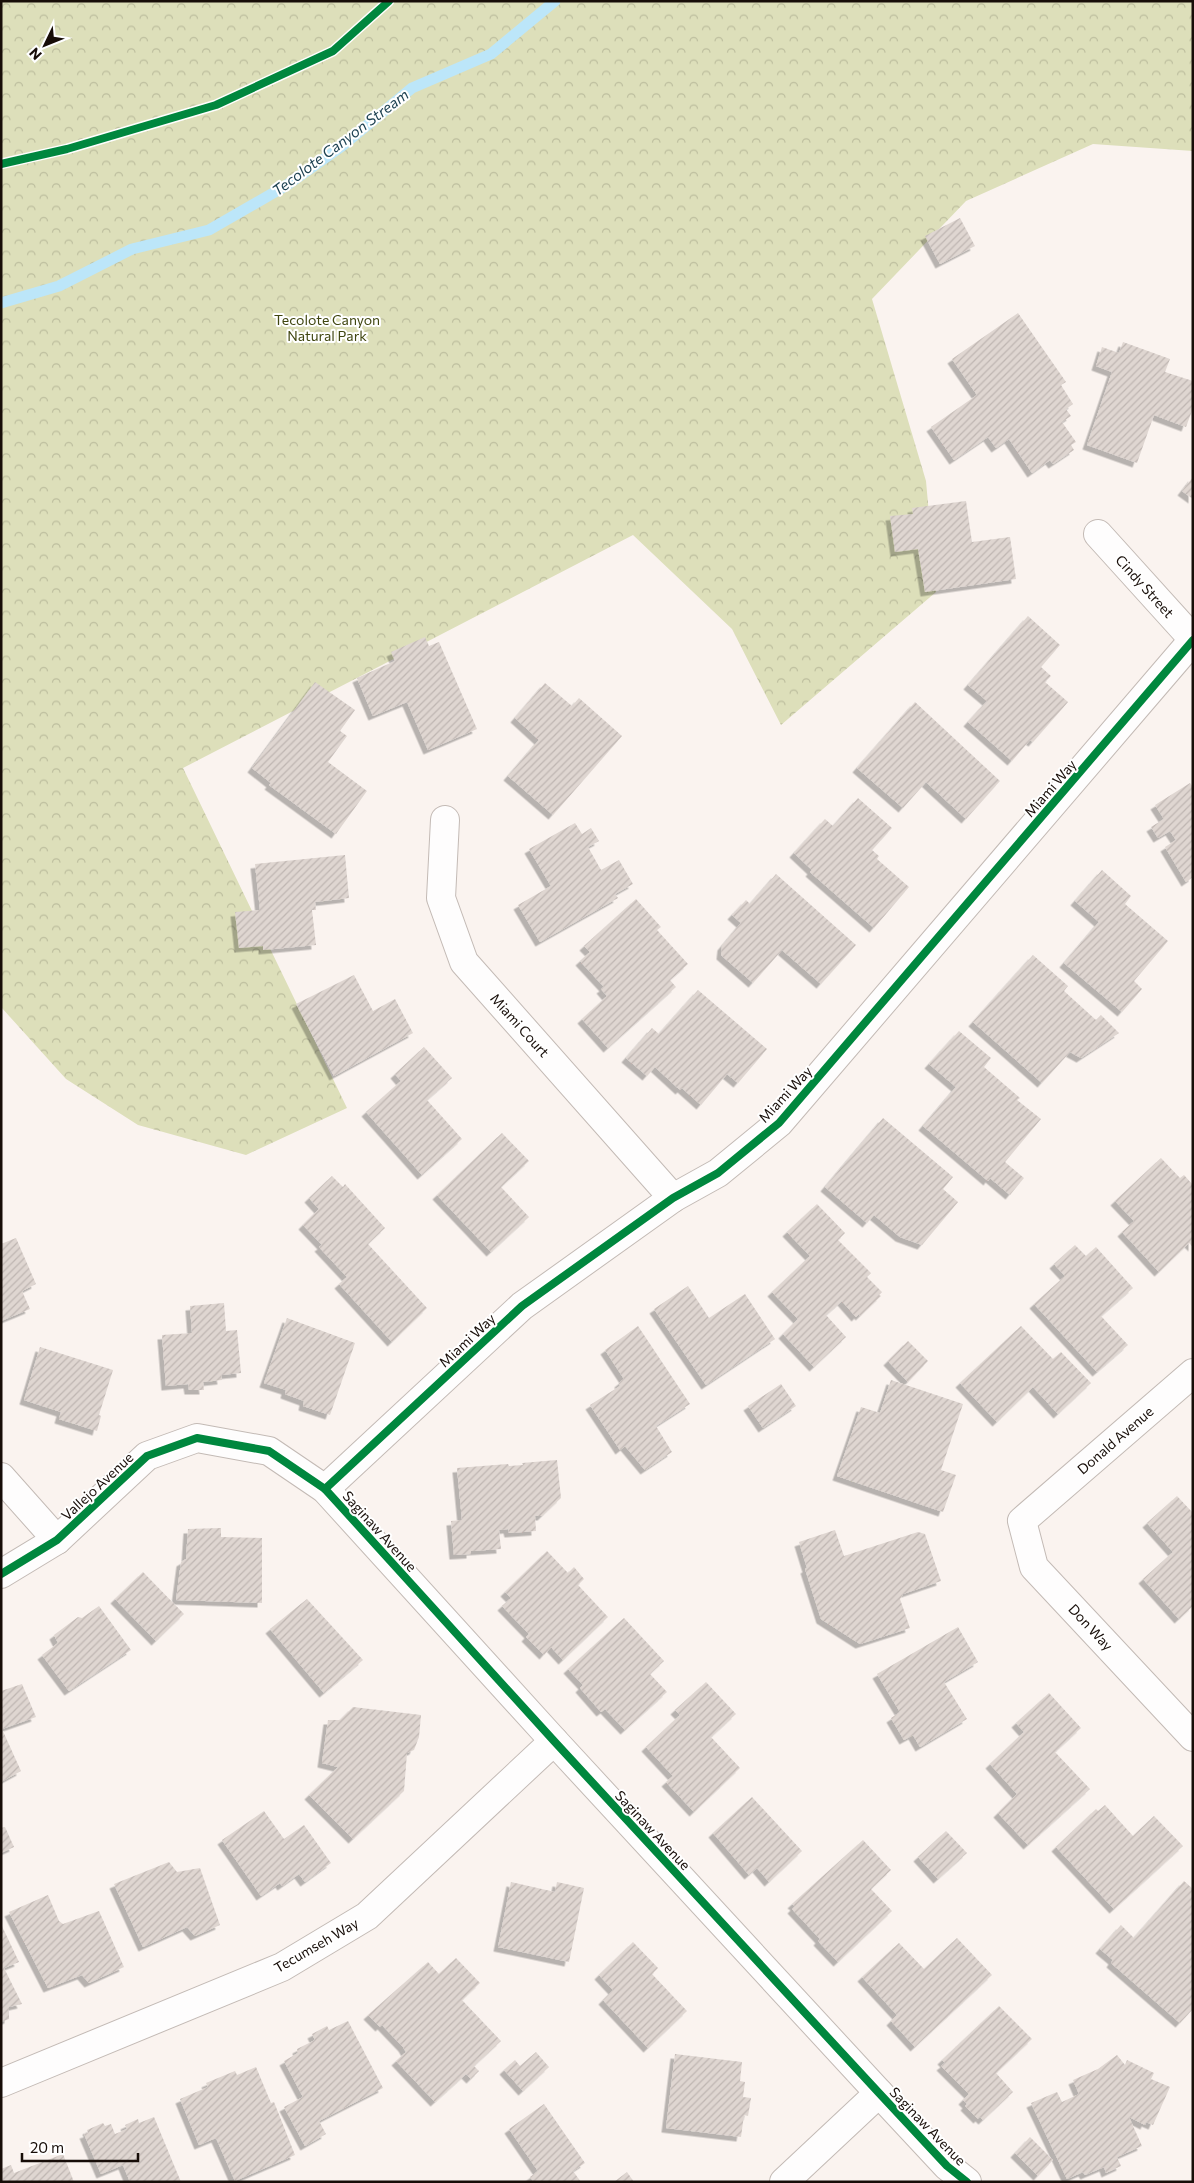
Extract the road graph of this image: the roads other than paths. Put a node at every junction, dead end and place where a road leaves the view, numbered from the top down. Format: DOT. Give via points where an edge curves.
graph roads {
  1 [pos="1098,534"];
  2 [pos="1193,639"];
  3 [pos="445,820"];
  4 [pos="673,1198"];
  5 [pos="1193,1373"];
  6 [pos="1,1477"];
  7 [pos="325,1489"];
  8 [pos="1036,1508"];
  9 [pos="57,1540"];
  10 [pos="1,1574"];
  11 [pos="1193,1736"];
  12 [pos="554,1742"];
  13 [pos="1,2083"];
  14 [pos="879,2093"];
  15 [pos="784,2182"];
  16 [pos="967,2182"];
  1 -- 2 [label="street, Cindy Street"];
  2 -- 4 [label="street, Miami Way" via="779,1123 718,1173"];
  3 -- 4 [label="street, Miami Court" via="441,898 464,962"];
  4 -- 7 [label="street, Miami Way" via="522,1306"];
  5 -- 8 [label="street, Donald Avenue"];
  6 -- 9 [label="street"];
  7 -- 9 [label="street, Vallejo Avenue" via="269,1451 197,1438 147,1456"];
  7 -- 12 [label="street, Saginaw Avenue"];
  8 -- 11 [label="street, Don Way" via="1022,1521 1034,1567"];
  9 -- 10 [label="street, Vallejo Avenue"];
  12 -- 13 [label="street, Tecumseh Way" via="367,1916 282,1967"];
  12 -- 14 [label="street, Saginaw Avenue"];
  14 -- 15 [label="street"];
  14 -- 16 [label="street, Saginaw Avenue" via="947,2166"];
}
